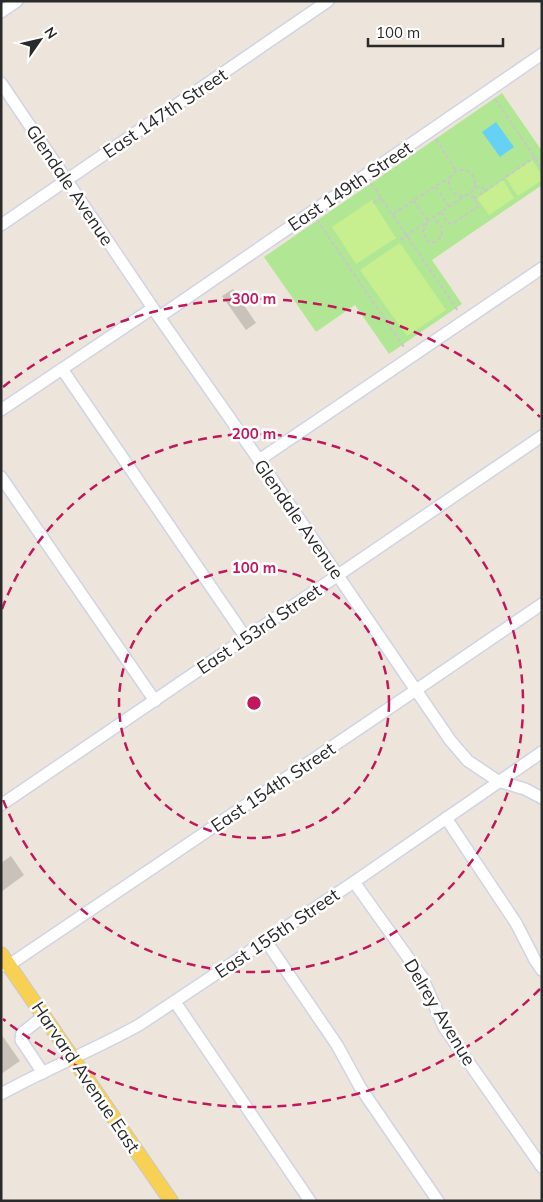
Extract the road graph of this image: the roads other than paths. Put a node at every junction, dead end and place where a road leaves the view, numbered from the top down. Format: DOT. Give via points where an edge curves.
graph roads {
  1 [pos="17,1"];
  2 [pos="328,1"];
  3 [pos="1,12"];
  4 [pos="542,54"];
  5 [pos="1,83"];
  6 [pos="67,180"];
  7 [pos="1,225"];
  8 [pos="542,268"];
  9 [pos="156,312"];
  10 [pos="62,369"];
  11 [pos="1,410"];
  12 [pos="542,436"];
  13 [pos="259,460"];
  14 [pos="1,477"];
  15 [pos="338,576"];
  16 [pos="542,604"];
  17 [pos="246,638"];
  18 [pos="416,690"];
  19 [pos="155,700"];
  20 [pos="542,752"];
  21 [pos="498,782"];
  22 [pos="542,798"];
  23 [pos="1,805"];
  24 [pos="446,818"];
  25 [pos="354,882"];
  26 [pos="266,941"];
  27 [pos="4,962"];
  28 [pos="542,970"];
  29 [pos="175,1002"];
  30 [pos="44,1016"];
  31 [pos="73,1058"];
  32 [pos="43,1073"];
  33 [pos="1,1094"];
  34 [pos="542,1167"];
  35 [pos="171,1201"];
  36 [pos="310,1201"];
  37 [pos="438,1201"];
  1 -- 3 [label="street"];
  2 -- 6 [label="street, East 147th Street"];
  4 -- 9 [label="street, East 149th Street"];
  5 -- 6 [label="street, Glendale Avenue"];
  6 -- 7 [label="street, East 147th Street"];
  6 -- 9 [label="street, Glendale Avenue"];
  8 -- 13 [label="street"];
  9 -- 10 [label="street, East 149th Street"];
  9 -- 13 [label="street, Glendale Avenue"];
  10 -- 11 [label="street, East 149th Street"];
  10 -- 17 [label="street"];
  12 -- 15 [label="street, East 153rd Street"];
  13 -- 15 [label="street, Glendale Avenue"];
  14 -- 19 [label="street"];
  15 -- 17 [label="street, East 153rd Street"];
  15 -- 18 [label="street, Glendale Avenue"];
  16 -- 18 [label="street, East 154th Street"];
  17 -- 19 [label="street, East 153rd Street"];
  18 -- 21 [label="street, Glendale Avenue" via="468,761"];
  18 -- 27 [label="street, East 154th Street"];
  19 -- 23 [label="street, East 153rd Street"];
  20 -- 21 [label="street, East 155th Street"];
  21 -- 22 [label="street, Glendale Avenue" via="525,789"];
  21 -- 24 [label="street, East 155th Street"];
  24 -- 25 [label="street, East 155th Street"];
  24 -- 28 [label="street" via="516,923"];
  25 -- 26 [label="street, East 155th Street"];
  25 -- 34 [label="street, Delrey Avenue" via="422,977 444,1027"];
  26 -- 29 [label="street, East 155th Street"];
  26 -- 37 [label="street"];
  27 -- 30 [label="main road, Harvard Avenue East"];
  29 -- 31 [label="street, East 155th Street" via="116,1038"];
  29 -- 36 [label="street"];
  30 -- 31 [label="main road, Harvard Avenue East"];
  30 -- 32 [label="street" via="22,1033 21,1040"];
  31 -- 32 [label="street, East 155th Street"];
  31 -- 35 [label="main road, Harvard Avenue East"];
  32 -- 33 [label="street, East 155th Street"];
}
